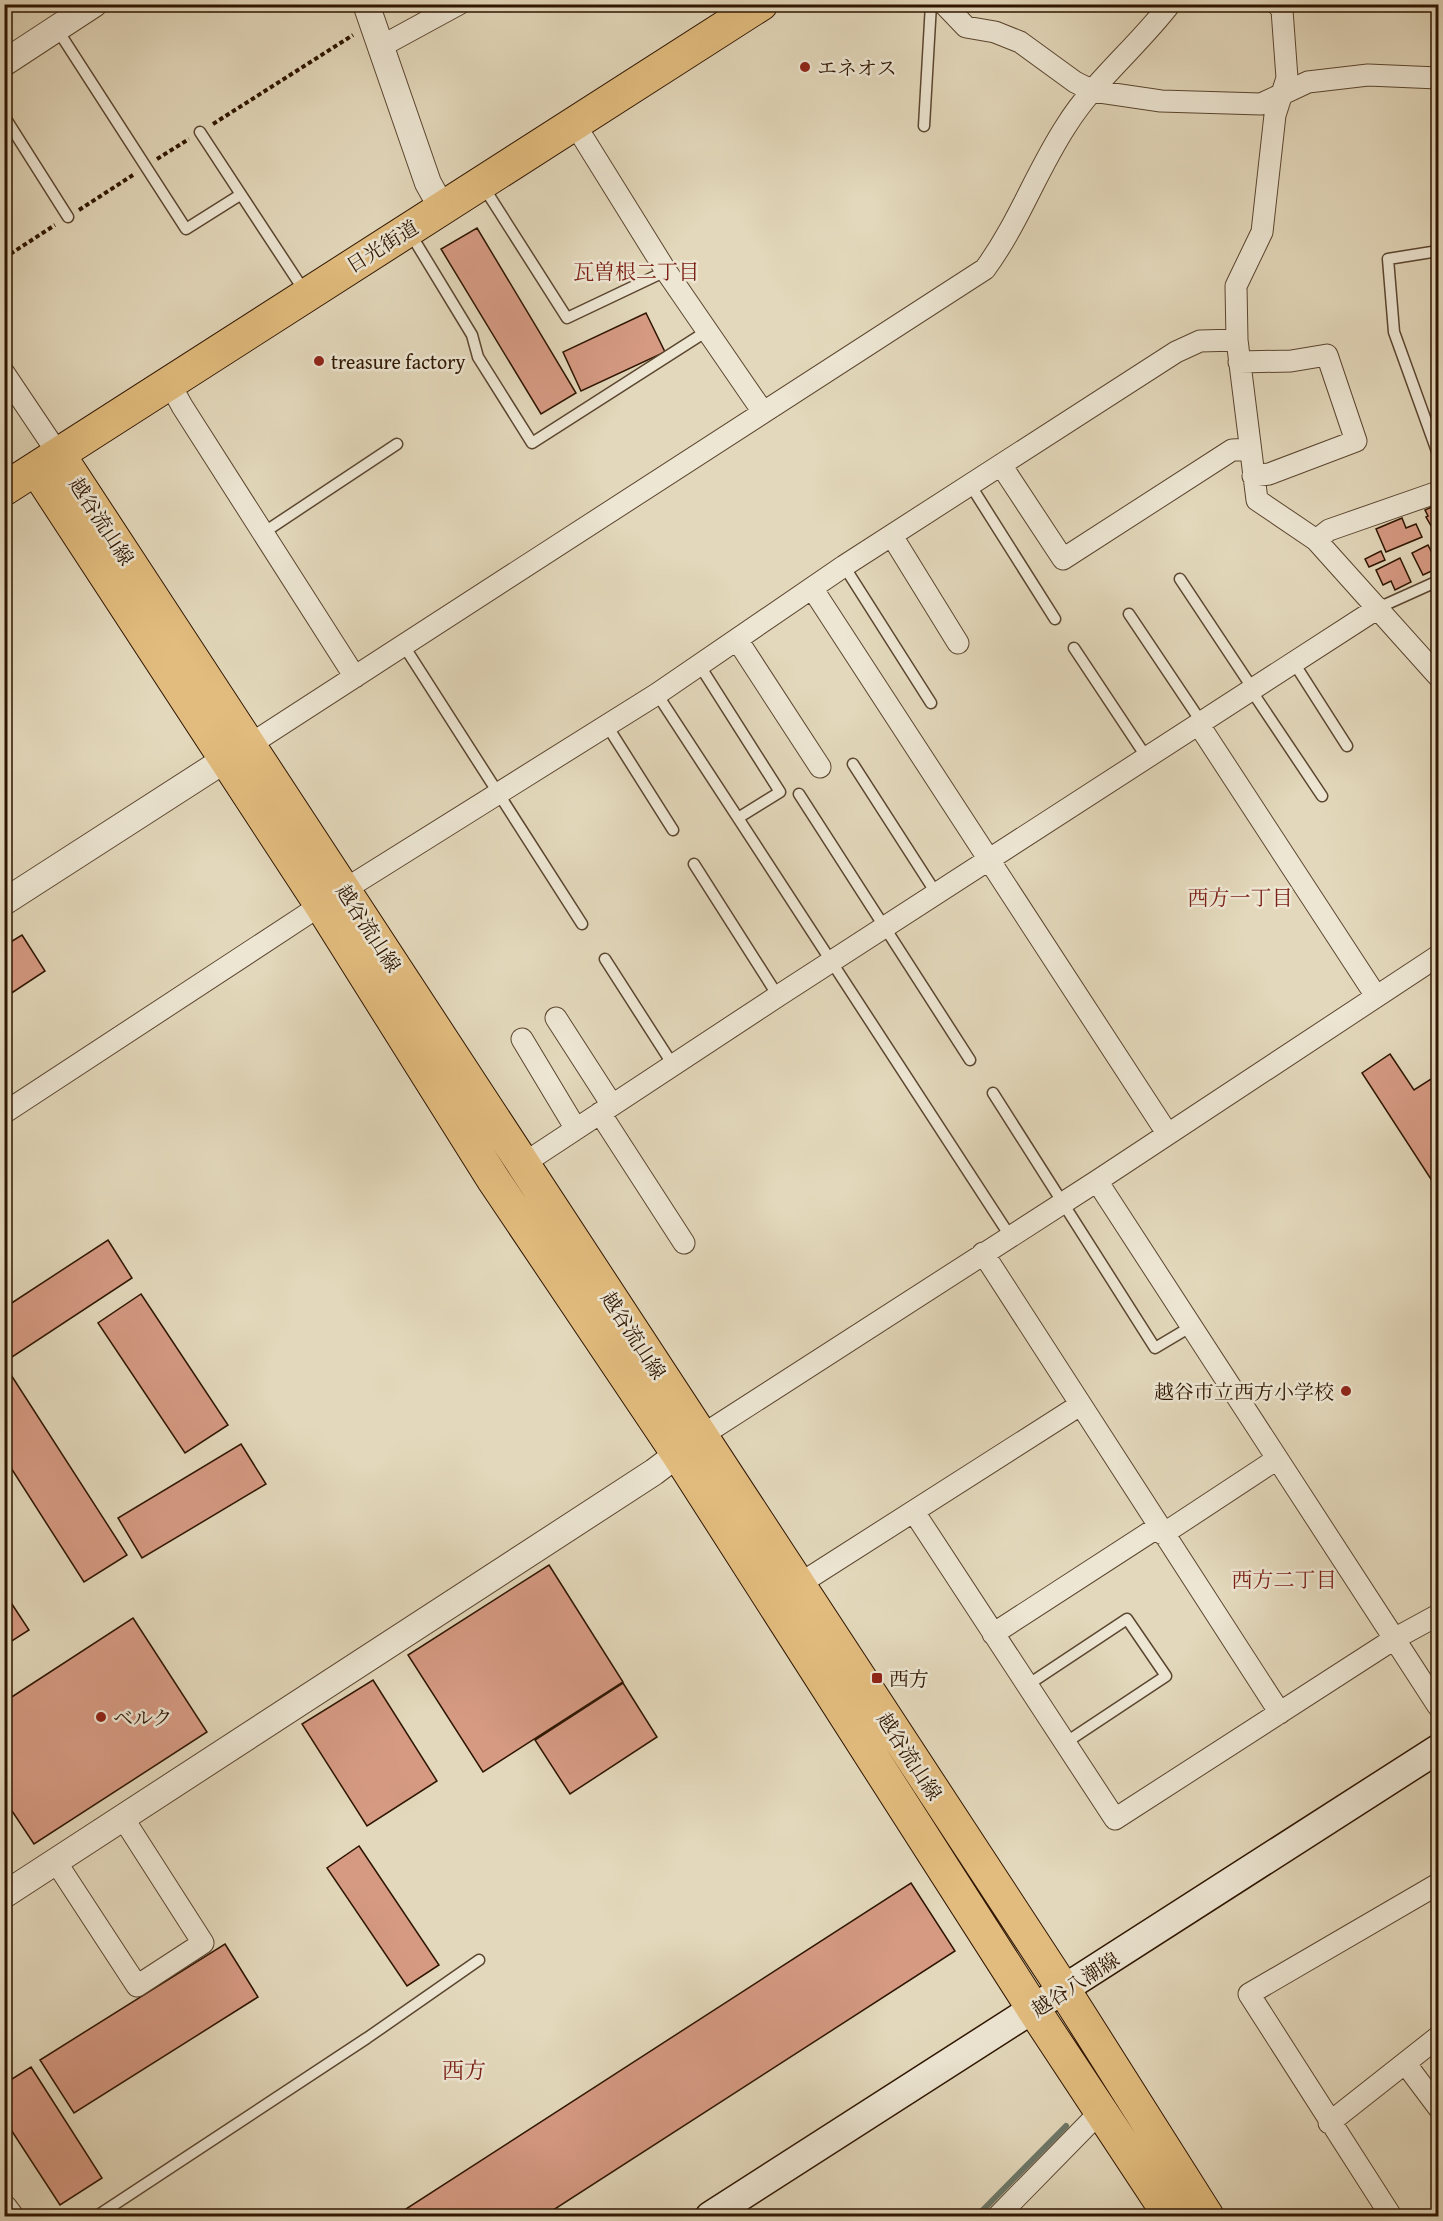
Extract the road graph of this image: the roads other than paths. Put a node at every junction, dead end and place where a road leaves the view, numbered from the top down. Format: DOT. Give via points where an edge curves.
graph roads {
  1 [pos="94,4"];
  2 [pos="366,4"];
  3 [pos="459,4"];
  4 [pos="761,4"];
  5 [pos="931,4"];
  6 [pos="944,4"];
  7 [pos="1276,4"];
  8 [pos="1165,6"];
  9 [pos="57,28"];
  10 [pos="380,47"];
  11 [pos="4,63"];
  12 [pos="1438,78"];
  13 [pos="1093,91"];
  14 [pos="1282,94"];
  15 [pos="4,116"];
  16 [pos="574,123"];
  17 [pos="924,126"];
  18 [pos="200,132"];
  19 [pos="481,183"];
  20 [pos="240,195"];
  21 [pos="442,208"];
  22 [pos="68,217"];
  23 [pos="408,230"];
  24 [pos="1438,251"];
  25 [pos="666,271"];
  26 [pos="306,294"];
  27 [pos="707,331"];
  28 [pos="1237,340"];
  29 [pos="1239,362"];
  30 [pos="4,373"];
  31 [pos="169,382"];
  32 [pos="763,412"];
  33 [pos="397,444"];
  34 [pos="1250,449"];
  35 [pos="1438,454"];
  36 [pos="48,462"];
  37 [pos="1001,465"];
  38 [pos="1253,476"];
  39 [pos="971,486"];
  40 [pos="4,489"];
  41 [pos="1438,492"];
  42 [pos="262,533"];
  43 [pos="892,536"];
  44 [pos="1316,540"];
  45 [pos="844,566"];
  46 [pos="1180,579"];
  47 [pos="1438,581"];
  48 [pos="812,588"];
  49 [pos="1378,608"];
  50 [pos="1129,614"];
  51 [pos="1055,619"];
  52 [pos="738,641"];
  53 [pos="958,643"];
  54 [pos="404,646"];
  55 [pos="1074,648"];
  56 [pos="1294,663"];
  57 [pos="700,666"];
  58 [pos="1438,676"];
  59 [pos="355,677"];
  60 [pos="1252,690"];
  61 [pos="657,694"];
  62 [pos="931,703"];
  63 [pos="606,724"];
  64 [pos="1200,724"];
  65 [pos="1347,747"];
  66 [pos="238,752"];
  67 [pos="1147,758"];
  68 [pos="853,764"];
  69 [pos="820,767"];
  70 [pos="498,793"];
  71 [pos="799,794"];
  72 [pos="1322,796"];
  73 [pos="738,818"];
  74 [pos="673,830"];
  75 [pos="989,861"];
  76 [pos="694,864"];
  77 [pos="936,893"];
  78 [pos="333,898"];
  79 [pos="4,902"];
  80 [pos="582,924"];
  81 [pos="884,928"];
  82 [pos="1438,956"];
  83 [pos="605,959"];
  84 [pos="833,962"];
  85 [pos="778,996"];
  86 [pos="1376,996"];
  87 [pos="556,1018"];
  88 [pos="522,1039"];
  89 [pos="970,1060"];
  90 [pos="673,1065"];
  91 [pos="993,1093"];
  92 [pos="606,1109"];
  93 [pos="4,1113"];
  94 [pos="576,1129"];
  95 [pos="1167,1133"];
  96 [pos="523,1164"];
  97 [pos="1097,1181"];
  98 [pos="1062,1203"];
  99 [pos="1010,1236"];
  100 [pos="684,1243"];
  101 [pos="983,1253"];
  102 [pos="1192,1326"];
  103 [pos="1080,1405"];
  104 [pos="689,1445"];
  105 [pos="1277,1459"];
  106 [pos="915,1512"];
  107 [pos="1160,1530"];
  108 [pos="798,1586"];
  109 [pos="1438,1615"];
  110 [pos="993,1634"];
  111 [pos="1394,1640"];
  112 [pos="1026,1686"];
  113 [pos="1438,1706"];
  114 [pos="1280,1713"];
  115 [pos="1065,1743"];
  116 [pos="1438,1749"];
  117 [pos="123,1818"];
  118 [pos="56,1862"];
  119 [pos="1438,1884"];
  120 [pos="4,1895"];
  121 [pos="479,1960"];
  122 [pos="1064,1990"];
  123 [pos="1034,2010"];
  124 [pos="1438,2037"];
  125 [pos="1405,2064"];
  126 [pos="1438,2107"];
  127 [pos="1101,2111"];
  128 [pos="1329,2123"];
  129 [pos="4,2208"];
  130 [pos="10,2217"];
  131 [pos="97,2217"];
  132 [pos="710,2217"];
  133 [pos="998,2217"];
  134 [pos="1170,2217"];
  135 [pos="1207,2217"];
  136 [pos="1391,2217"];
  1 -- 9 [label="street"];
  2 -- 10 [label="street"];
  3 -- 10 [label="street"];
  4 -- 16 [label="main road, 日光街道"];
  5 -- 17 [label="lane"];
  6 -- 13 [label="street" via="966,27 1020,42"];
  7 -- 14 [label="street" via="1282,10 1287,78"];
  8 -- 13 [label="street"];
  9 -- 11 [label="street"];
  9 -- 20 [label="lane" via="186,229"];
  10 -- 21 [label="street" via="428,183"];
  12 -- 14 [label="street" via="1368,75 1308,82"];
  13 -- 14 [label="street" via="1161,101 1261,104"];
  13 -- 32 [label="street" via="1065,126 1001,248 985,269"];
  14 -- 28 [label="street" via="1275,115 1262,232 1236,286"];
  15 -- 22 [label="lane"];
  16 -- 19 [label="main road, 日光街道"];
  16 -- 25 [label="street"];
  18 -- 20 [label="lane"];
  19 -- 21 [label="main road, 日光街道"];
  19 -- 25 [label="lane" via="567,318"];
  20 -- 26 [label="lane"];
  21 -- 23 [label="main road, 日光街道"];
  23 -- 26 [label="main road, 日光街道"];
  23 -- 27 [label="lane" via="472,334 478,357 532,443"];
  24 -- 35 [label="lane" via="1388,260 1394,332"];
  25 -- 27 [label="street"];
  26 -- 31 [label="main road, 日光街道"];
  27 -- 32 [label="street"];
  28 -- 29 [label="street"];
  28 -- 37 [label="street" via="1200,341 1176,352"];
  29 -- 34 [label="street"];
  29 -- 38 [label="street" via="1327,356 1356,441 1269,474"];
  30 -- 36 [label="street"];
  31 -- 36 [label="main road, 日光街道"];
  31 -- 42 [label="street"];
  32 -- 54 [label="street"];
  33 -- 42 [label="lane"];
  34 -- 37 [label="street" via="1232,450 1063,559"];
  34 -- 38 [label="street"];
  36 -- 40 [label="main road, 日光街道"];
  36 -- 66 [label="main road, 越谷流山線"];
  37 -- 39 [label="street"];
  38 -- 44 [label="street" via="1257,500"];
  39 -- 43 [label="street"];
  39 -- 51 [label="lane"];
  41 -- 44 [label="street" via="1329,530"];
  42 -- 59 [label="street"];
  43 -- 45 [label="street"];
  43 -- 53 [label="street"];
  44 -- 49 [label="street"];
  45 -- 48 [label="street"];
  45 -- 62 [label="lane"];
  46 -- 60 [label="lane"];
  47 -- 49 [label="lane"];
  48 -- 52 [label="street"];
  48 -- 75 [label="street"];
  49 -- 56 [label="street"];
  49 -- 58 [label="street"];
  50 -- 64 [label="lane"];
  52 -- 57 [label="street"];
  52 -- 69 [label="street"];
  54 -- 59 [label="street"];
  54 -- 70 [label="lane"];
  55 -- 67 [label="lane"];
  56 -- 60 [label="street"];
  56 -- 65 [label="lane"];
  57 -- 61 [label="street"];
  57 -- 73 [label="lane" via="780,792"];
  59 -- 66 [label="street"];
  60 -- 64 [label="street"];
  60 -- 72 [label="lane"];
  61 -- 63 [label="street"];
  61 -- 73 [label="lane"];
  63 -- 70 [label="street"];
  63 -- 74 [label="lane"];
  64 -- 67 [label="street"];
  64 -- 86 [label="street"];
  66 -- 78 [label="main road, 越谷流山線"];
  66 -- 79 [label="street"];
  67 -- 75 [label="street"];
  68 -- 77 [label="lane"];
  70 -- 78 [label="street"];
  70 -- 80 [label="lane"];
  71 -- 81 [label="lane"];
  73 -- 84 [label="lane"];
  75 -- 77 [label="street"];
  75 -- 95 [label="street"];
  76 -- 85 [label="lane"];
  77 -- 81 [label="street"];
  78 -- 93 [label="street"];
  78 -- 96 [label="main road, 越谷流山線"];
  78 -- 104 [label="main road, 越谷流山線" via="493,1179"];
  81 -- 84 [label="street"];
  81 -- 89 [label="lane"];
  82 -- 86 [label="street"];
  83 -- 90 [label="lane"];
  84 -- 85 [label="street"];
  84 -- 99 [label="lane"];
  85 -- 90 [label="street"];
  86 -- 95 [label="street"];
  87 -- 92 [label="street"];
  88 -- 94 [label="street"];
  90 -- 92 [label="street"];
  91 -- 98 [label="lane"];
  92 -- 94 [label="street"];
  92 -- 100 [label="street"];
  94 -- 96 [label="street"];
  95 -- 97 [label="street"];
  96 -- 104 [label="main road, 越谷流山線"];
  97 -- 98 [label="street"];
  97 -- 102 [label="street"];
  98 -- 99 [label="street"];
  98 -- 102 [label="lane" via="1155,1348"];
  99 -- 101 [label="street"];
  101 -- 103 [label="street"];
  101 -- 104 [label="street"];
  102 -- 105 [label="street"];
  103 -- 106 [label="street"];
  103 -- 107 [label="street"];
  104 -- 108 [label="main road, 越谷流山線"];
  104 -- 117 [label="street" via="654,1472"];
  104 -- 123 [label="main road, 越谷流山線"];
  105 -- 107 [label="street"];
  105 -- 111 [label="street"];
  106 -- 108 [label="street"];
  106 -- 110 [label="street"];
  107 -- 110 [label="street"];
  107 -- 114 [label="street"];
  108 -- 122 [label="main road, 越谷流山線"];
  109 -- 111 [label="street"];
  110 -- 112 [label="street"];
  111 -- 113 [label="street"];
  111 -- 114 [label="street"];
  112 -- 115 [label="street"];
  112 -- 115 [label="lane" via="1127,1619 1166,1676"];
  114 -- 115 [label="street" via="1115,1819"];
  116 -- 122 [label="main road, 越谷八潮線"];
  117 -- 118 [label="street"];
  117 -- 118 [label="street" via="203,1943 137,1986"];
  118 -- 120 [label="street"];
  119 -- 128 [label="street" via="1249,1994"];
  121 -- 131 [label="lane"];
  122 -- 123 [label="main road, 越谷八潮線"];
  122 -- 135 [label="main road, 越谷流山線"];
  123 -- 127 [label="main road, 越谷流山線"];
  123 -- 132 [label="main road, 越谷八潮線"];
  124 -- 125 [label="street"];
  125 -- 126 [label="street"];
  125 -- 128 [label="street"];
  127 -- 133 [label="street"];
  127 -- 134 [label="main road, 越谷流山線"];
  128 -- 136 [label="street"];
  129 -- 130 [label="street"];
}
